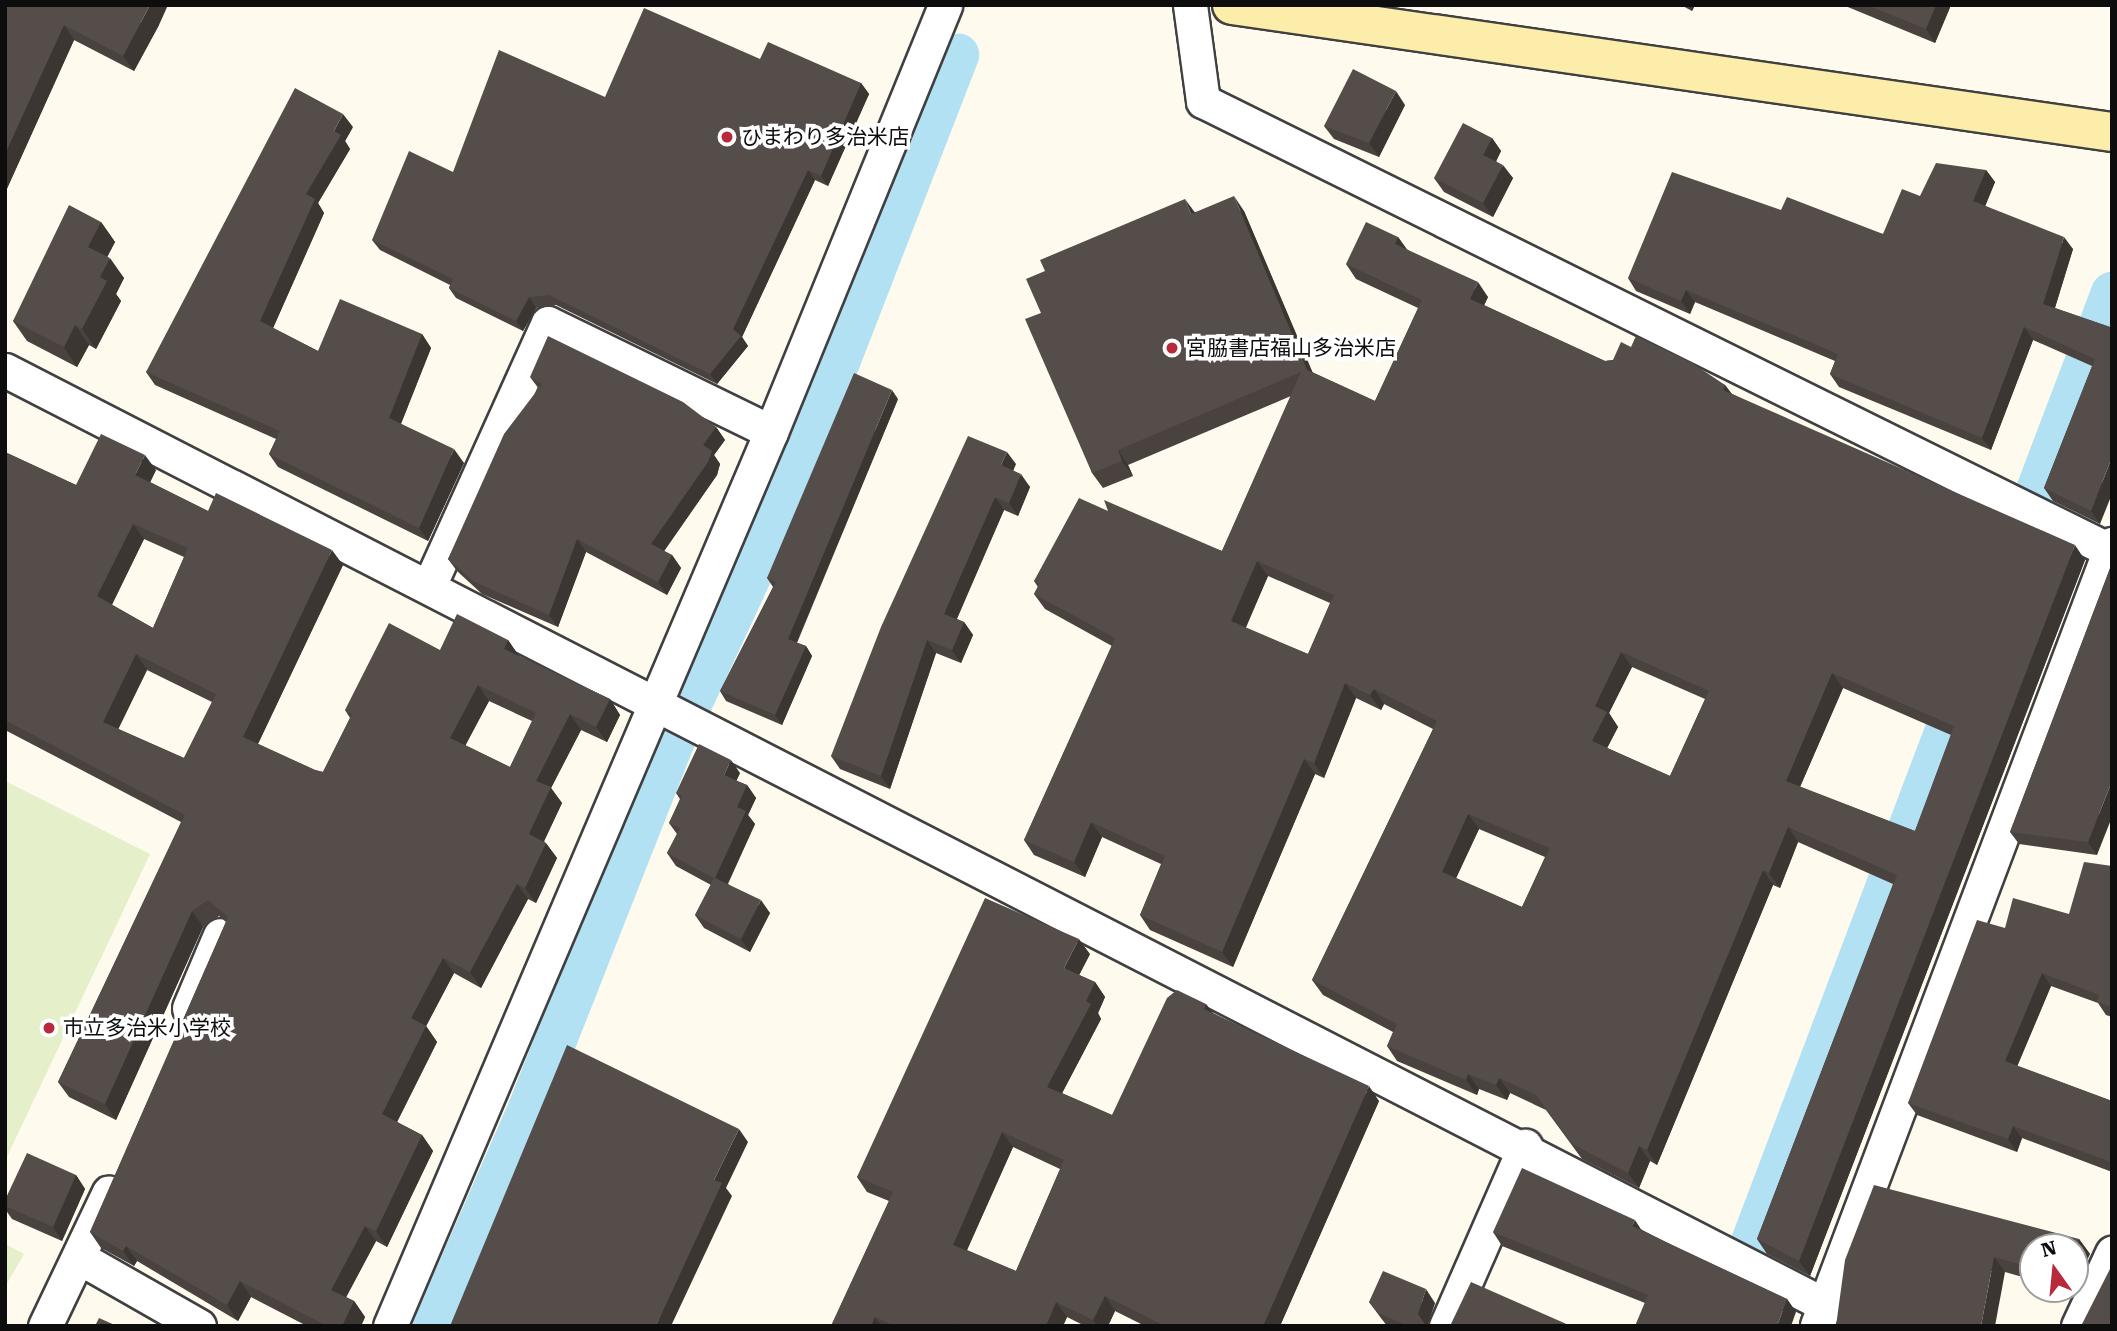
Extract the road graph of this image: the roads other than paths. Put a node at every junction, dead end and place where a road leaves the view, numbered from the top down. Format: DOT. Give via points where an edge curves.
graph roads {
  1 [pos="945,5"];
  2 [pos="1190,5"];
  3 [pos="1232,5"];
  4 [pos="2112,132"];
  5 [pos="5,370"];
  6 [pos="771,432"];
  7 [pos="2111,547"];
  8 [pos="430,584"];
  9 [pos="674,708"];
  10 [pos="220,935"];
  11 [pos="177,1034"];
  12 [pos="1525,1146"];
  13 [pos="123,1159"];
  14 [pos="2112,1253"];
  15 [pos="80,1258"];
  16 [pos="1821,1315"];
  17 [pos="45,1326"];
  18 [pos="199,1326"];
  19 [pos="390,1326"];
  20 [pos="1446,1326"];
  21 [pos="2078,1326"];
  1 -- 6 [label="street"];
  2 -- 7 [label="street" via="1203,101"];
  3 -- 4 [label="street"];
  5 -- 8 [label="street"];
  6 -- 8 [label="street" via="548,323"];
  6 -- 9 [label="street"];
  7 -- 16 [label="street"];
  8 -- 9 [label="street"];
  9 -- 12 [label="street"];
  9 -- 19 [label="street"];
  10 -- 11 [label="street"];
  12 -- 16 [label="street"];
  12 -- 20 [label="street"];
  13 -- 15 [label="street"];
  14 -- 21 [label="street"];
  15 -- 17 [label="street"];
  15 -- 18 [label="street"];
}
